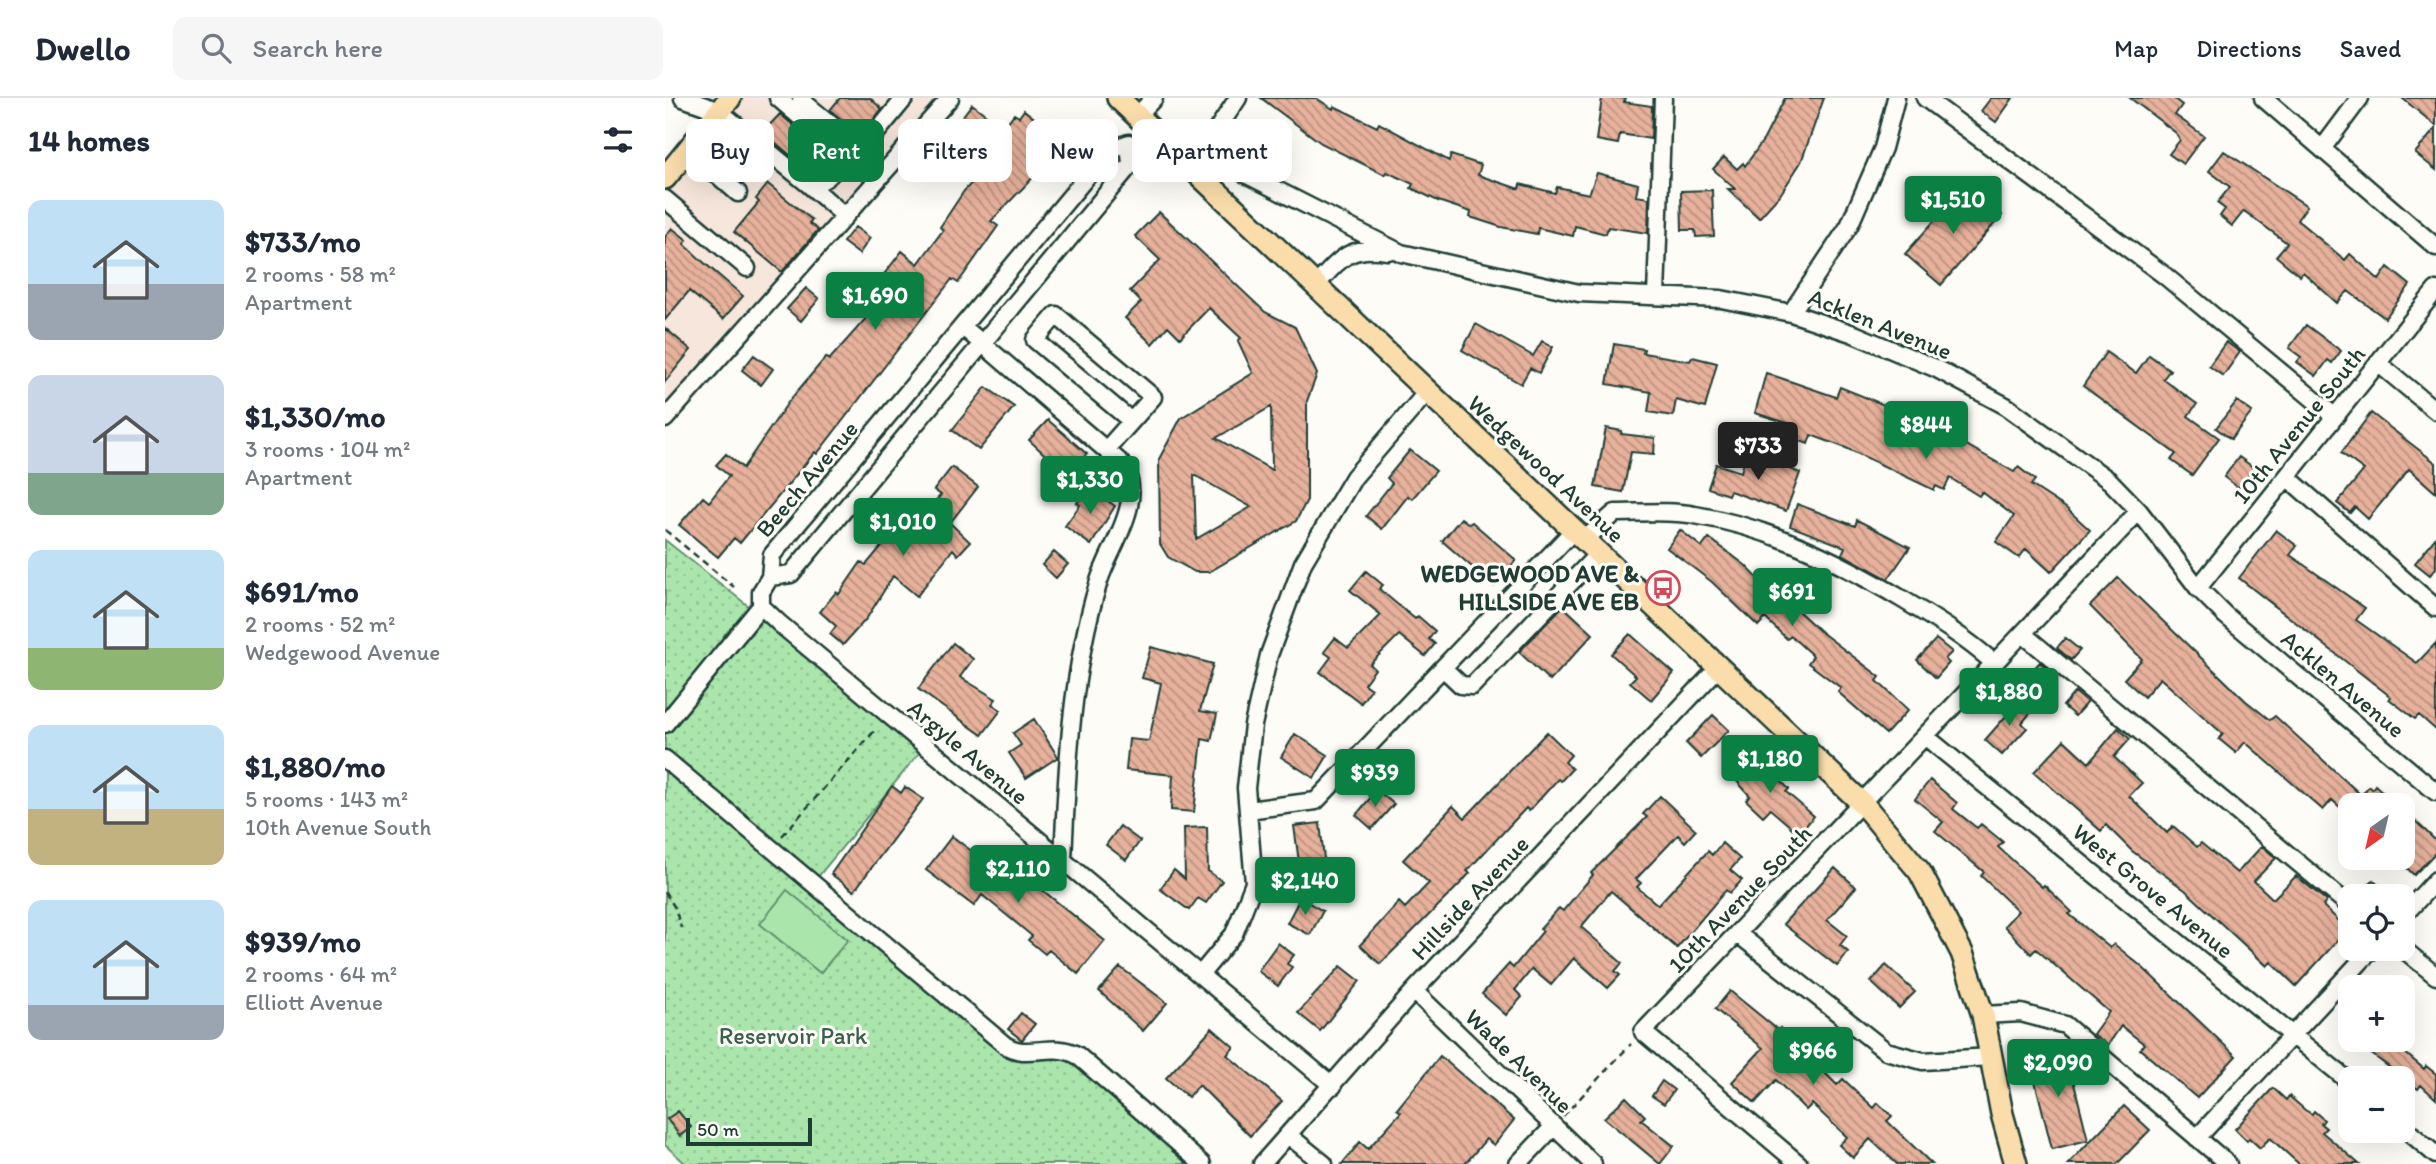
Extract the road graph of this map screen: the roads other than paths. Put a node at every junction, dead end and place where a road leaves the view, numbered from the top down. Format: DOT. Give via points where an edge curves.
graph roads {
  1 [pos="683,98"];
  2 [pos="778,98"];
  3 [pos="803,98"];
  4 [pos="905,98"];
  5 [pos="950,98"];
  6 [pos="1118,98"];
  7 [pos="1154,98"];
  8 [pos="1238,98"];
  9 [pos="1663,98"];
  10 [pos="1896,98"];
  11 [pos="1925,98"];
  12 [pos="2263,98"];
  13 [pos="2360,98"];
  14 [pos="725,104"];
  15 [pos="713,119"];
  16 [pos="1142,119"];
  17 [pos="1224,119"];
  18 [pos="1132,137"];
  19 [pos="1129,143"];
  20 [pos="2322,149"];
  21 [pos="686,152"];
  22 [pos="665,178"];
  23 [pos="726,182"];
  24 [pos="1207,182"];
  25 [pos="1261,182"];
  26 [pos="807,183"];
  27 [pos="738,193"];
  28 [pos="665,199"];
  29 [pos="845,216"];
  30 [pos="2436,247"];
  31 [pos="1401,253"];
  32 [pos="747,268"];
  33 [pos="1316,285"];
  34 [pos="2436,290"];
  35 [pos="1656,296"];
  36 [pos="1791,313"];
  37 [pos="963,327"];
  38 [pos="983,345"];
  39 [pos="934,362"];
  40 [pos="2378,363"];
  41 [pos="688,367"];
  42 [pos="701,379"];
  43 [pos="955,379"];
  44 [pos="1427,392"];
  45 [pos="2436,411"];
  46 [pos="2335,417"];
  47 [pos="665,419"];
  48 [pos="1130,420"];
  49 [pos="1106,450"];
  50 [pos="2287,477"];
  51 [pos="2139,511"];
  52 [pos="1585,542"];
  53 [pos="770,577"];
  54 [pos="2198,589"];
  55 [pos="761,606"];
  56 [pos="2436,608"];
  57 [pos="2023,634"];
  58 [pos="1994,663"];
  59 [pos="1443,668"];
  60 [pos="1718,668"];
  61 [pos="665,724"];
  62 [pos="1926,737"];
  63 [pos="665,759"];
  64 [pos="2436,792"];
  65 [pos="1863,804"];
  66 [pos="1248,810"];
  67 [pos="1063,860"];
  68 [pos="2436,880"];
  69 [pos="2338,896"];
  70 [pos="2415,903"];
  71 [pos="1738,934"];
  72 [pos="2415,959"];
  73 [pos="2361,961"];
  74 [pos="1200,975"];
  75 [pos="2436,976"];
  76 [pos="1414,991"];
  77 [pos="1983,1015"];
  78 [pos="2293,1034"];
  79 [pos="1991,1058"];
  80 [pos="2338,1072"];
  81 [pos="1333,1086"];
  82 [pos="1554,1126"];
  83 [pos="1289,1135"];
  84 [pos="2415,1137"];
  85 [pos="2197,1138"];
  86 [pos="2436,1155"];
  87 [pos="1202,1164"];
  88 [pos="1262,1164"];
  89 [pos="1324,1164"];
  90 [pos="1518,1164"];
  91 [pos="1593,1164"];
  92 [pos="1799,1164"];
  93 [pos="2016,1164"];
  94 [pos="2228,1164"];
  1 -- 14 [label="street"];
  2 -- 26 [label="street" via="835,146 839,155 828,177"];
  3 -- 4 [label="street" via="862,150"];
  5 -- 29 [label="street"];
  6 -- 16 [label="main road, Wedgewood Avenue"];
  7 -- 16 [label="street"];
  8 -- 17 [label="street"];
  9 -- 35 [label="street"];
  10 -- 36 [label="street" via="1883,148 1849,226"];
  11 -- 46 [label="street" via="2164,275"];
  12 -- 20 [label="street"];
  13 -- 20 [label="street"];
  14 -- 15 [label="main road"];
  14 -- 26 [label="street"];
  18 -- 19 [label="street"];
  19 -- 37 [label="street, Beech Avenue" via="1109,150"];
  19 -- 38 [label="street, Beech Avenue" via="1131,164"];
  20 -- 30 [label="street"];
  21 -- 22 [label="main road"];
  23 -- 27 [label="street"];
  24 -- 33 [label="main road, Wedgewood Avenue"];
  25 -- 31 [label="street, Acklen Avenue"];
  26 -- 29 [label="street"];
  28 -- 32 [label="street"];
  29 -- 42 [label="street"];
  31 -- 33 [label="street" via="1371,248 1347,253"];
  31 -- 35 [label="street, Acklen Avenue" via="1579,293"];
  33 -- 44 [label="main road, Wedgewood Avenue"];
  34 -- 40 [label="street, 10th Avenue South"];
  35 -- 36 [label="street, Acklen Avenue" via="1721,299"];
  36 -- 51 [label="street, Acklen Avenue" via="1935,368 2006,406 2110,481"];
  37 -- 38 [label="street"];
  37 -- 39 [label="street, Beech Avenue"];
  38 -- 43 [label="street, Beech Avenue"];
  38 -- 49 [label="street"];
  39 -- 43 [label="street"];
  39 -- 53 [label="street, Beech Avenue" via="772,555"];
  40 -- 45 [label="street"];
  40 -- 46 [label="street, 10th Avenue South"];
  41 -- 42 [label="street"];
  42 -- 47 [label="street"];
  43 -- 53 [label="street, Beech Avenue" via="791,574"];
  44 -- 52 [label="main road, Wedgewood Avenue"];
  44 -- 66 [label="street" via="1354,477 1303,563 1269,655 1252,725"];
  46 -- 50 [label="street, 10th Avenue South"];
  48 -- 48 [label="street" via="1153,397 1056,315 1035,340"];
  48 -- 49 [label="street"];
  49 -- 67 [label="street" via="1128,471 1131,497 1082,642 1067,767"];
  50 -- 54 [label="street, 10th Avenue South"];
  50 -- 56 [label="street"];
  51 -- 54 [label="street, Acklen Avenue"];
  51 -- 57 [label="street, 10th Avenue South"];
  52 -- 58 [label="street" via="1615,513 1692,514 1750,526 1814,550 1871,581 1946,625"];
  52 -- 59 [label="street"];
  52 -- 59 [label="street" via="1472,686 1461,685"];
  52 -- 60 [label="main road, Wedgewood Avenue"];
  53 -- 55 [label="street" via="761,592"];
  54 -- 64 [label="street, Acklen Avenue"];
  55 -- 61 [label="street"];
  55 -- 67 [label="street, Argyle Avenue"];
  57 -- 58 [label="street, 10th Avenue South"];
  57 -- 69 [label="street"];
  58 -- 62 [label="street, 10th Avenue South"];
  59 -- 66 [label="street" via="1316,801"];
  60 -- 65 [label="main road, Wedgewood Avenue"];
  60 -- 76 [label="street, Hillside Avenue"];
  62 -- 65 [label="street, 10th Avenue South"];
  62 -- 78 [label="street, West Grove Avenue"];
  63 -- 87 [label="street" via="1005,1045 1016,1051 1059,1047 1077,1055"];
  65 -- 71 [label="street, 10th Avenue South"];
  65 -- 77 [label="main road, Wedgewood Avenue" via="1920,872 1962,953"];
  66 -- 74 [label="street" via="1254,883 1234,934"];
  67 -- 74 [label="street, Argyle Avenue"];
  68 -- 70 [label="street"];
  71 -- 79 [label="street" via="1886,1051 1923,1060"];
  71 -- 92 [label="street, 10th Avenue South" via="1643,1032"];
  72 -- 75 [label="street"];
  73 -- 78 [label="street"];
  74 -- 81 [label="street, Argyle Avenue"];
  76 -- 81 [label="street, Hillside Avenue"];
  76 -- 82 [label="street, Wade Avenue"];
  77 -- 79 [label="main road, Wedgewood Avenue"];
  77 -- 85 [label="street" via="2021,1013 2065,1025"];
  78 -- 80 [label="street, West Grove Avenue"];
  78 -- 85 [label="street"];
  79 -- 93 [label="main road, Wedgewood Avenue"];
  81 -- 83 [label="street, Hillside Avenue"];
  82 -- 90 [label="street"];
  82 -- 91 [label="street, Wade Avenue"];
  83 -- 88 [label="street, Hillside Avenue"];
  83 -- 89 [label="street"];
  84 -- 86 [label="street"];
  85 -- 94 [label="street"];
}
